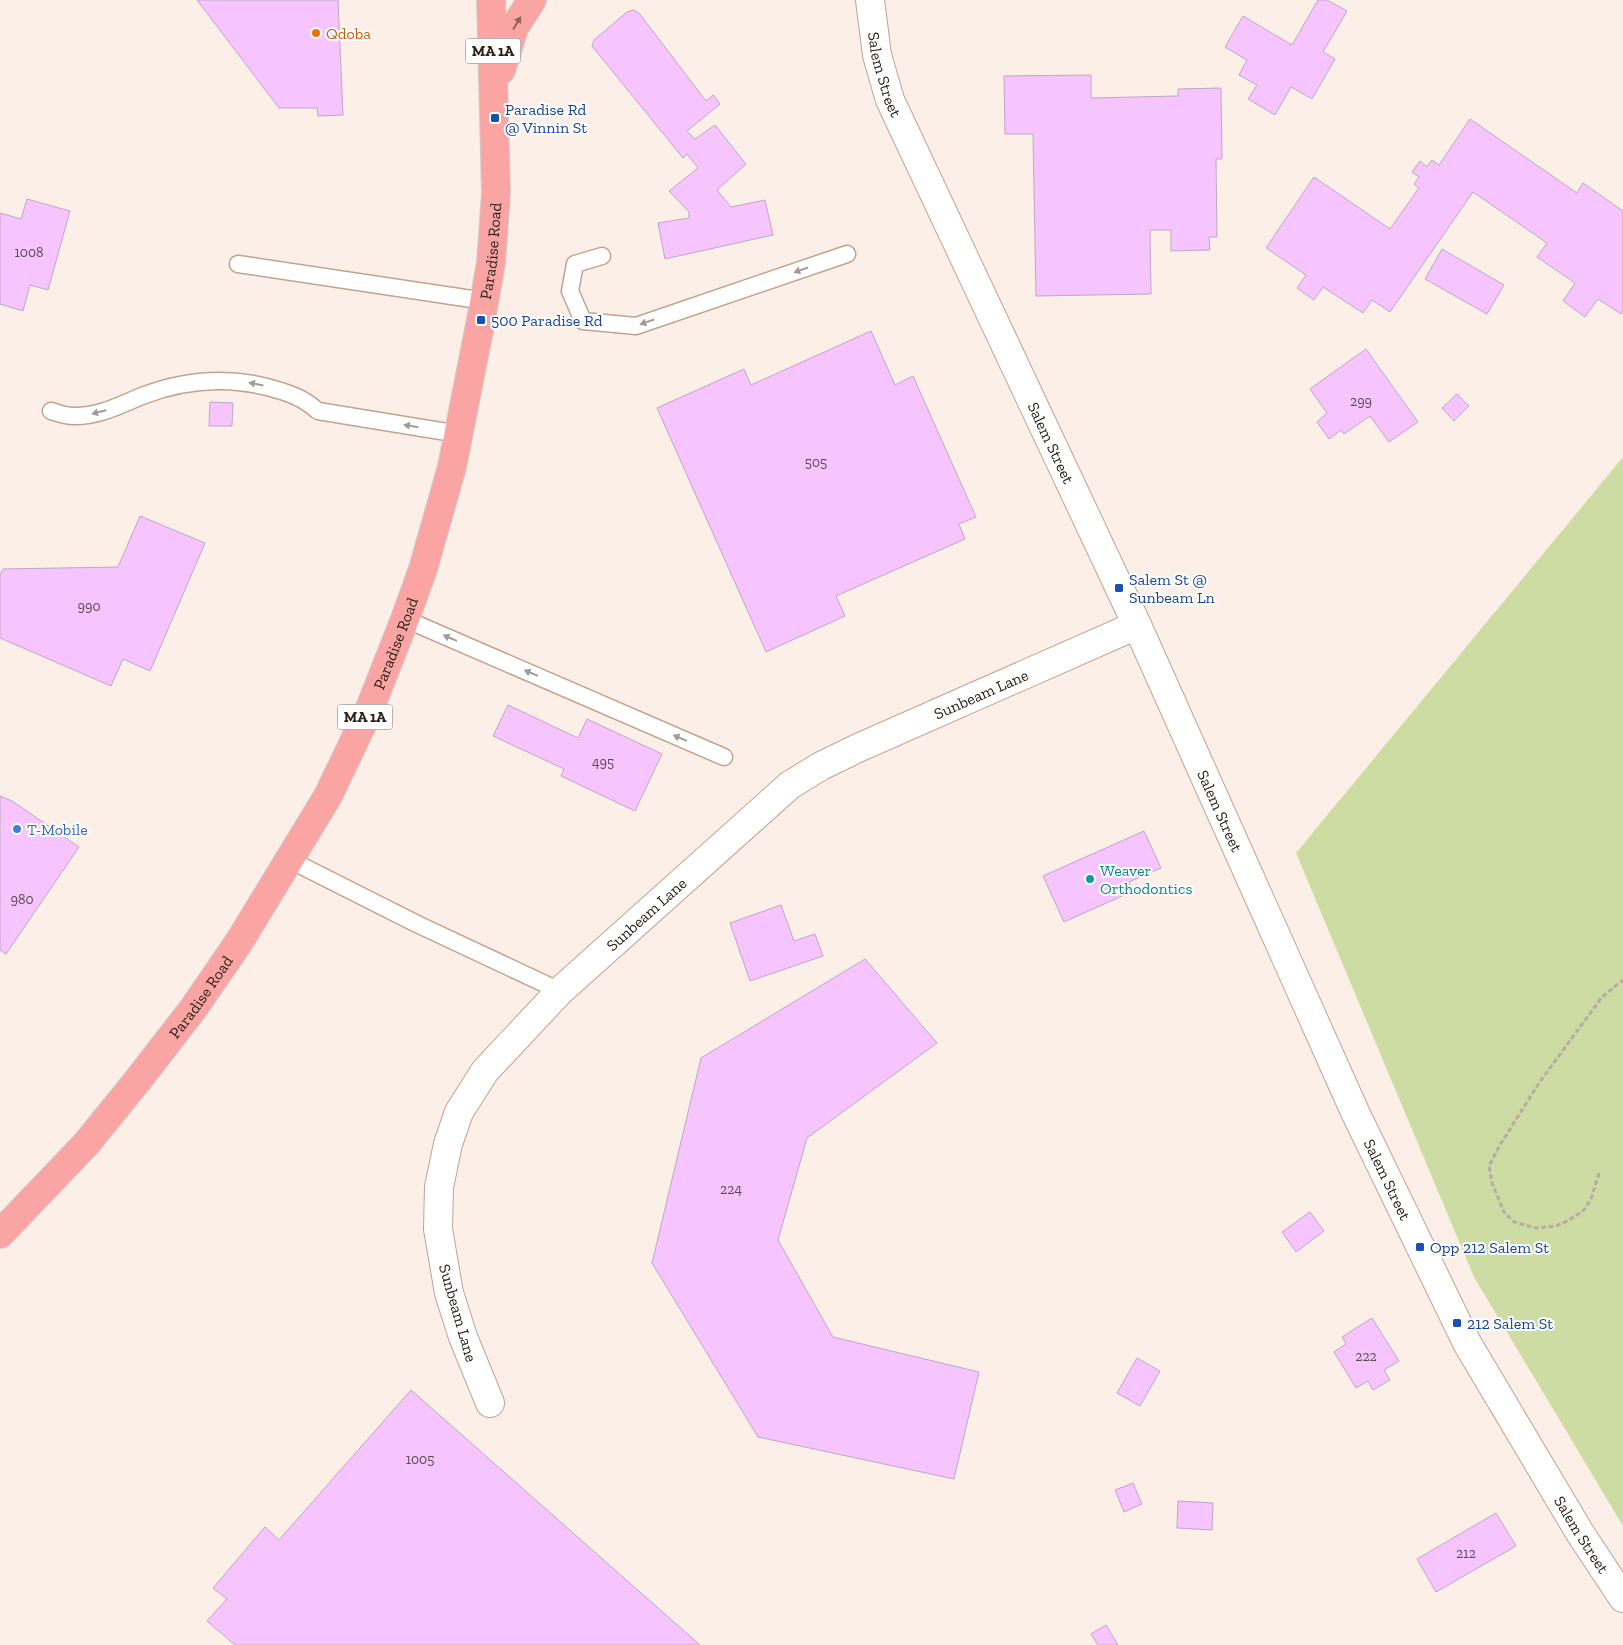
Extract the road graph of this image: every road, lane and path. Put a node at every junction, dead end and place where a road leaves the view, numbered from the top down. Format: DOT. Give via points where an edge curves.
graph roads {
  1 [pos="491,0"];
  2 [pos="532,0"];
  3 [pos="870,0"];
  4 [pos="495,103"];
  5 [pos="847,254"];
  6 [pos="602,256"];
  7 [pos="238,264"];
  8 [pos="484,301"];
  9 [pos="51,411"];
  10 [pos="459,434"];
  11 [pos="405,619"];
  12 [pos="1137,625"];
  13 [pos="724,757"];
  14 [pos="290,860"];
  15 [pos="1623,980"];
  16 [pos="560,991"];
  17 [pos="1599,1173"];
  18 [pos="0,1234"];
  19 [pos="490,1404"];
  20 [pos="1623,1598"];
  1 -- 4 [label="highway, Paradise Road / MA 1A"];
  4 -- 2 [label="highway, one-way" via="502,61 514,28"];
  3 -- 12 [label="main road, Salem Street" via="877,55 890,100"];
  4 -- 8 [label="highway, Paradise Road / MA 1A" via="496,193 491,263"];
  5 -- 6 [label="lane, one-way" via="636,326 583,321 570,291 575,264"];
  7 -- 8 [label="lane"];
  8 -- 10 [label="highway, Paradise Road / MA 1A"];
  10 -- 9 [label="lane, one-way" via="318,410 299,398 261,384 230,380 178,386 94,414 72,416"];
  10 -- 11 [label="highway, Paradise Road / MA 1A" via="423,569"];
  13 -- 11 [label="lane, one-way"];
  11 -- 14 [label="highway, Paradise Road / MA 1A" via="370,708 328,796"];
  12 -- 16 [label="main road, Sunbeam Lane" via="858,748 790,785"];
  12 -- 20 [label="main road, Salem Street" via="1355,1112 1467,1343 1580,1533"];
  14 -- 16 [label="lane"];
  14 -- 18 [label="highway, Paradise Road / MA 1A" via="239,942 138,1080 87,1142"];
  15 -- 17 [label="path" via="1602,997 1539,1083 1489,1166 1504,1212 1514,1222 1536,1228 1556,1226 1584,1210"];
  16 -- 19 [label="main road, Sunbeam Lane" via="484,1070 459,1112 439,1187 438,1229 449,1293"];
}
